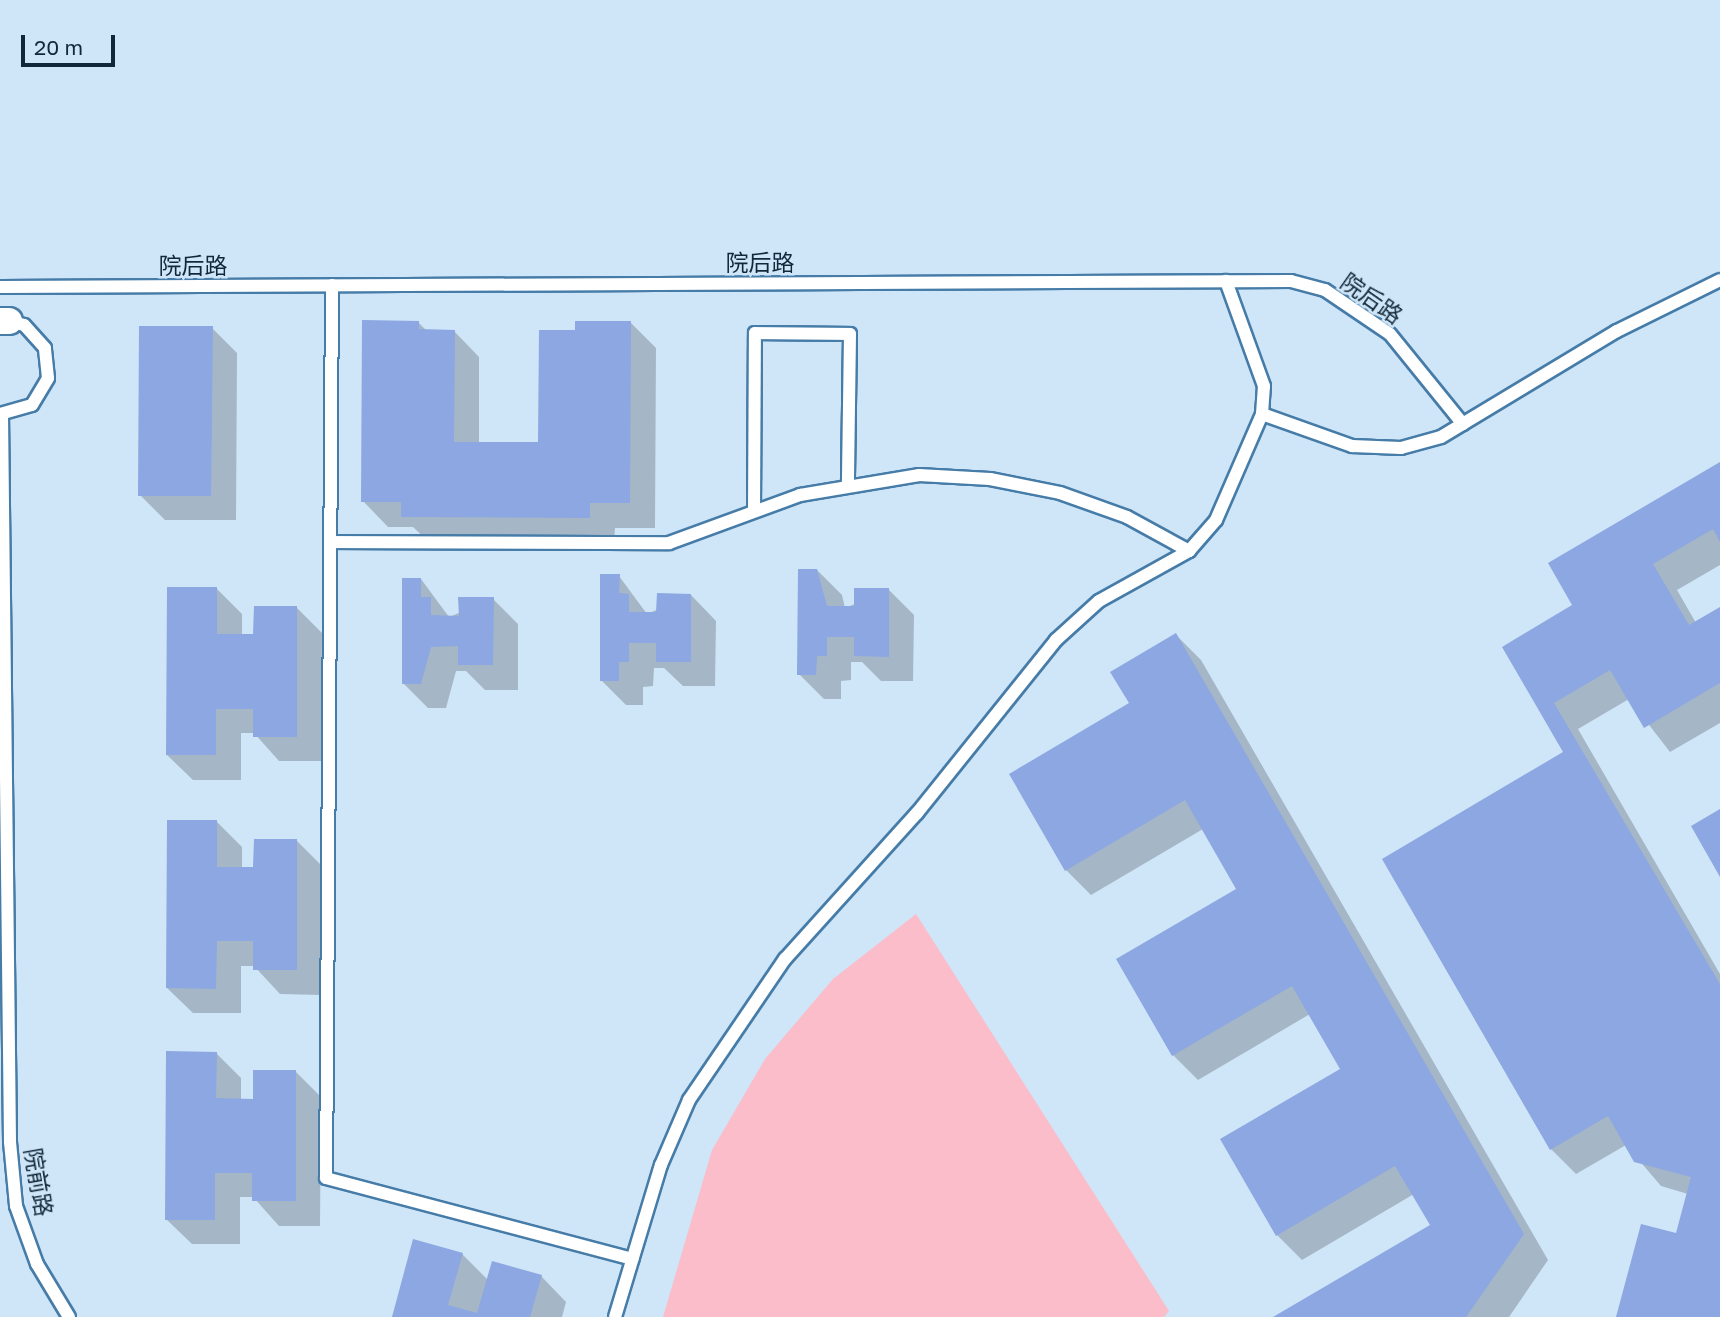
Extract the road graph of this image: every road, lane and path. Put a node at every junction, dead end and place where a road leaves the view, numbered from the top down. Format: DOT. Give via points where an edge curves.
graph roads {
  1 [pos="1720,280"];
  2 [pos="1226,281"];
  3 [pos="332,285"];
  4 [pos="0,287"];
  5 [pos="4,321"];
  6 [pos="1,414"];
  7 [pos="1262,414"];
  8 [pos="1463,424"];
  9 [pos="848,483"];
  10 [pos="754,511"];
  11 [pos="330,542"];
  12 [pos="1189,551"];
  13 [pos="632,1259"];
  14 [pos="69,1317"];
  15 [pos="615,1317"];
  1 -- 8 [label="lane" via="1617,331"];
  2 -- 3 [label="lane, 院后路"];
  2 -- 7 [label="lane" via="1256,352"];
  2 -- 8 [label="lane, 院后路" via="1291,281 1354,305 1390,334"];
  3 -- 4 [label="lane, 院后路"];
  3 -- 11 [label="lane"];
  5 -- 6 [label="lane" via="41,341 48,379 32,405"];
  6 -- 14 [label="lane, 院前路" via="10,1142 16,1206 37,1264"];
  7 -- 8 [label="lane" via="1352,446 1401,448"];
  7 -- 12 [label="lane" via="1216,520"];
  9 -- 10 [label="lane"];
  9 -- 10 [label="lane" via="850,334 755,333"];
  9 -- 12 [label="lane" via="919,475 1025,486 1127,517"];
  10 -- 11 [label="lane" via="670,543"];
  11 -- 13 [label="lane" via="326,1178"];
  12 -- 13 [label="lane" via="1099,601 1056,640 917,813 785,959 689,1100"];
  13 -- 15 [label="lane"];
}
